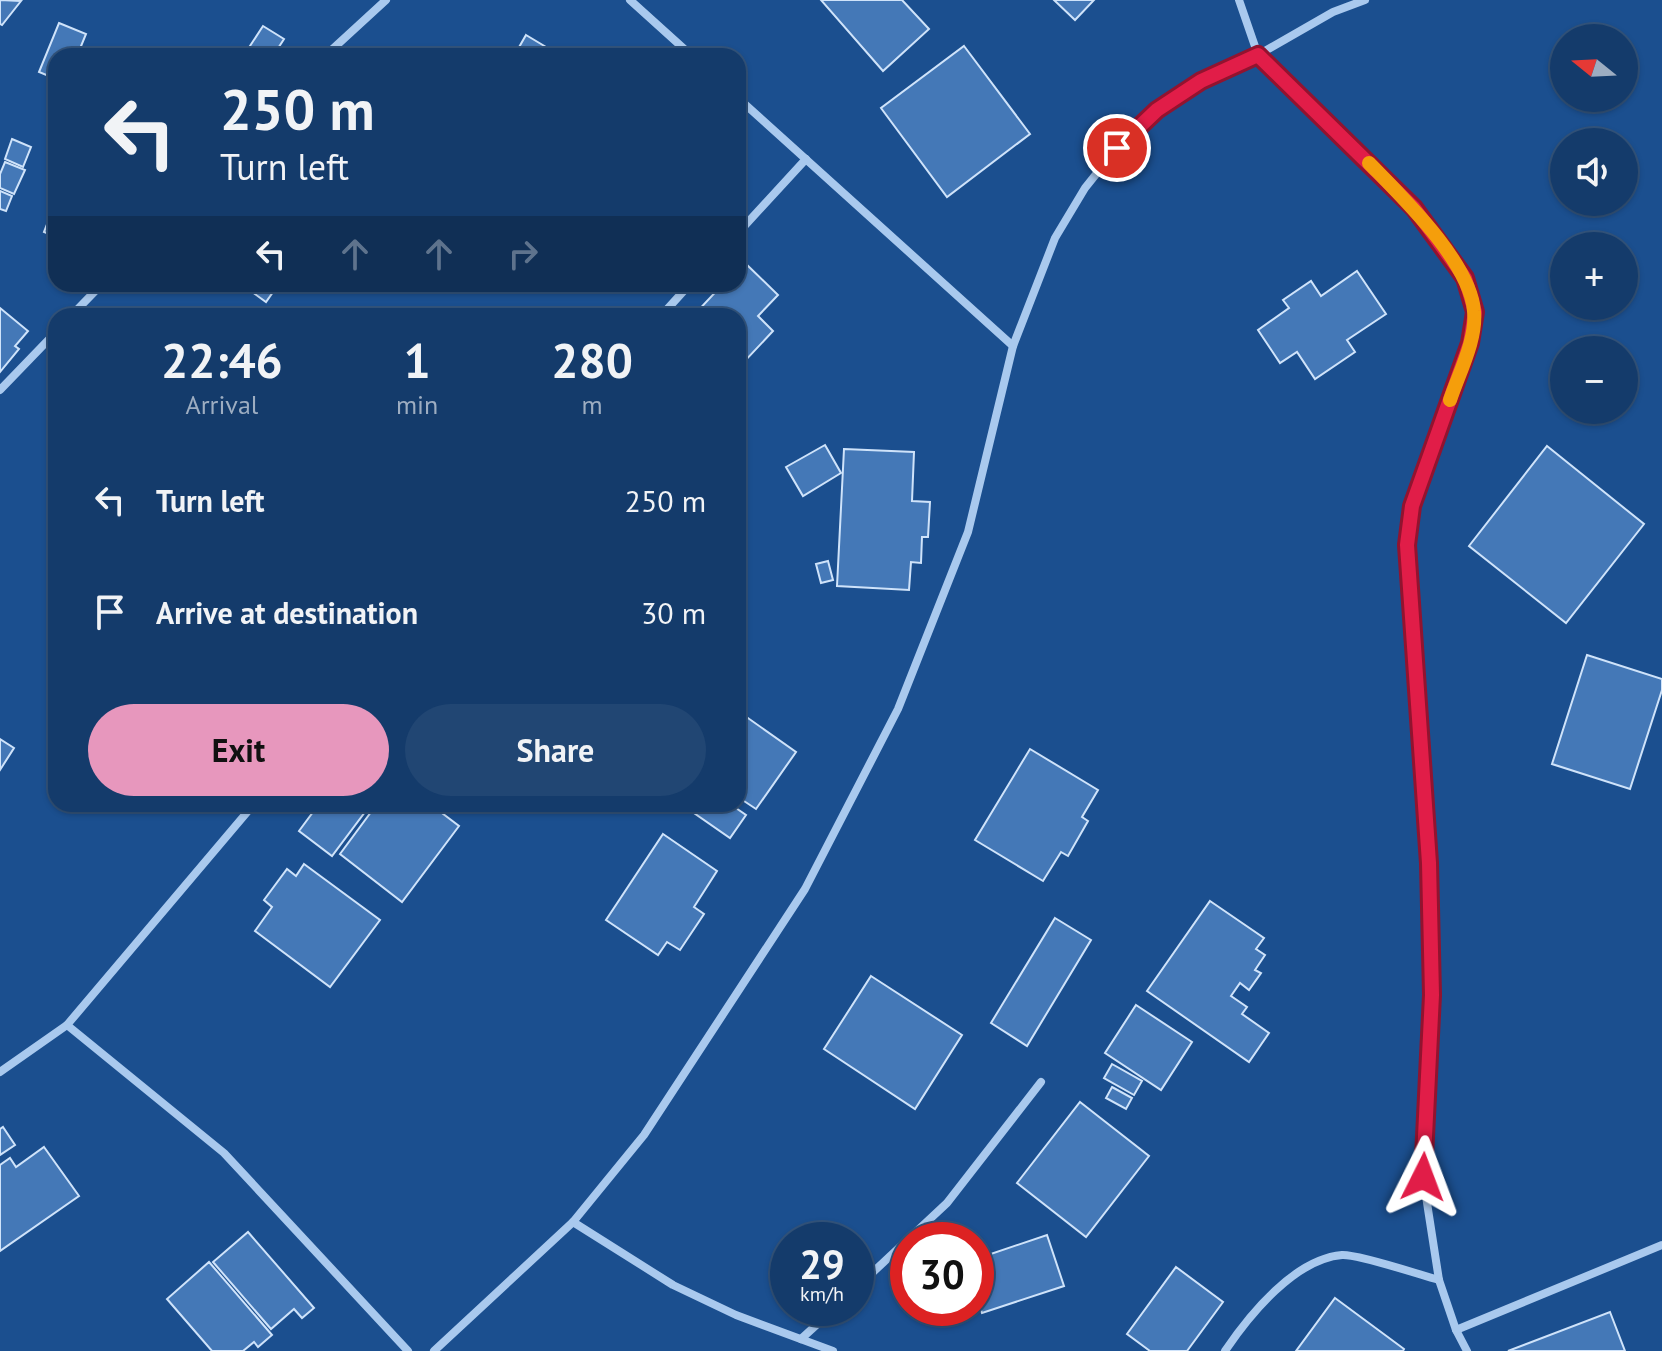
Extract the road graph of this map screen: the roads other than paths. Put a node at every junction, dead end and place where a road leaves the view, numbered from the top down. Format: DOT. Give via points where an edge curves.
graph roads {
  1 [pos="386,0"];
  2 [pos="630,0"];
  3 [pos="1239,0"];
  4 [pos="1365,0"];
  5 [pos="334,48"];
  6 [pos="683,48"];
  7 [pos="1258,55"];
  8 [pos="746,105"];
  9 [pos="806,159"];
  10 [pos="746,224"];
  11 [pos="94,292"];
  12 [pos="683,292"];
  13 [pos="79,308"];
  14 [pos="668,308"];
  15 [pos="48,340"];
  16 [pos="1013,346"];
  17 [pos="0,390"];
  18 [pos="247,812"];
  19 [pos="67,1025"];
  20 [pos="0,1072"];
  21 [pos="1041,1082"];
  22 [pos="573,1222"];
  23 [pos="1662,1245"];
  24 [pos="874,1271"];
  25 [pos="1439,1280"];
  26 [pos="815,1326"];
  27 [pos="1456,1330"];
  28 [pos="801,1339"];
  29 [pos="408,1351"];
  30 [pos="434,1351"];
  31 [pos="833,1351"];
  32 [pos="1225,1351"];
  33 [pos="1467,1351"];
  1 -- 5 [label="street"];
  2 -- 6 [label="street"];
  3 -- 7 [label="street"];
  4 -- 7 [label="street"];
  7 -- 16 [label="street" via="1201,81 1157,110 1117,148 1055,238"];
  7 -- 25 [label="street" via="1414,208 1465,278 1475,312 1470,343 1412,506 1407,545 1430,878 1432,995 1423,1177"];
  8 -- 9 [label="street"];
  9 -- 10 [label="street"];
  9 -- 16 [label="street"];
  11 -- 13 [label="street"];
  12 -- 14 [label="street"];
  15 -- 17 [label="street"];
  16 -- 22 [label="street" via="968,532 898,709 805,889 644,1135"];
  18 -- 19 [label="street"];
  19 -- 20 [label="street"];
  19 -- 29 [label="street" via="224,1153"];
  21 -- 24 [label="street" via="947,1203"];
  22 -- 28 [label="street" via="673,1285"];
  22 -- 30 [label="street"];
  23 -- 27 [label="street"];
  25 -- 27 [label="street"];
  25 -- 32 [label="street" via="1344,1255 1316,1263 1290,1278 1244,1322"];
  26 -- 28 [label="street"];
  27 -- 33 [label="street"];
  28 -- 31 [label="street"];
}
